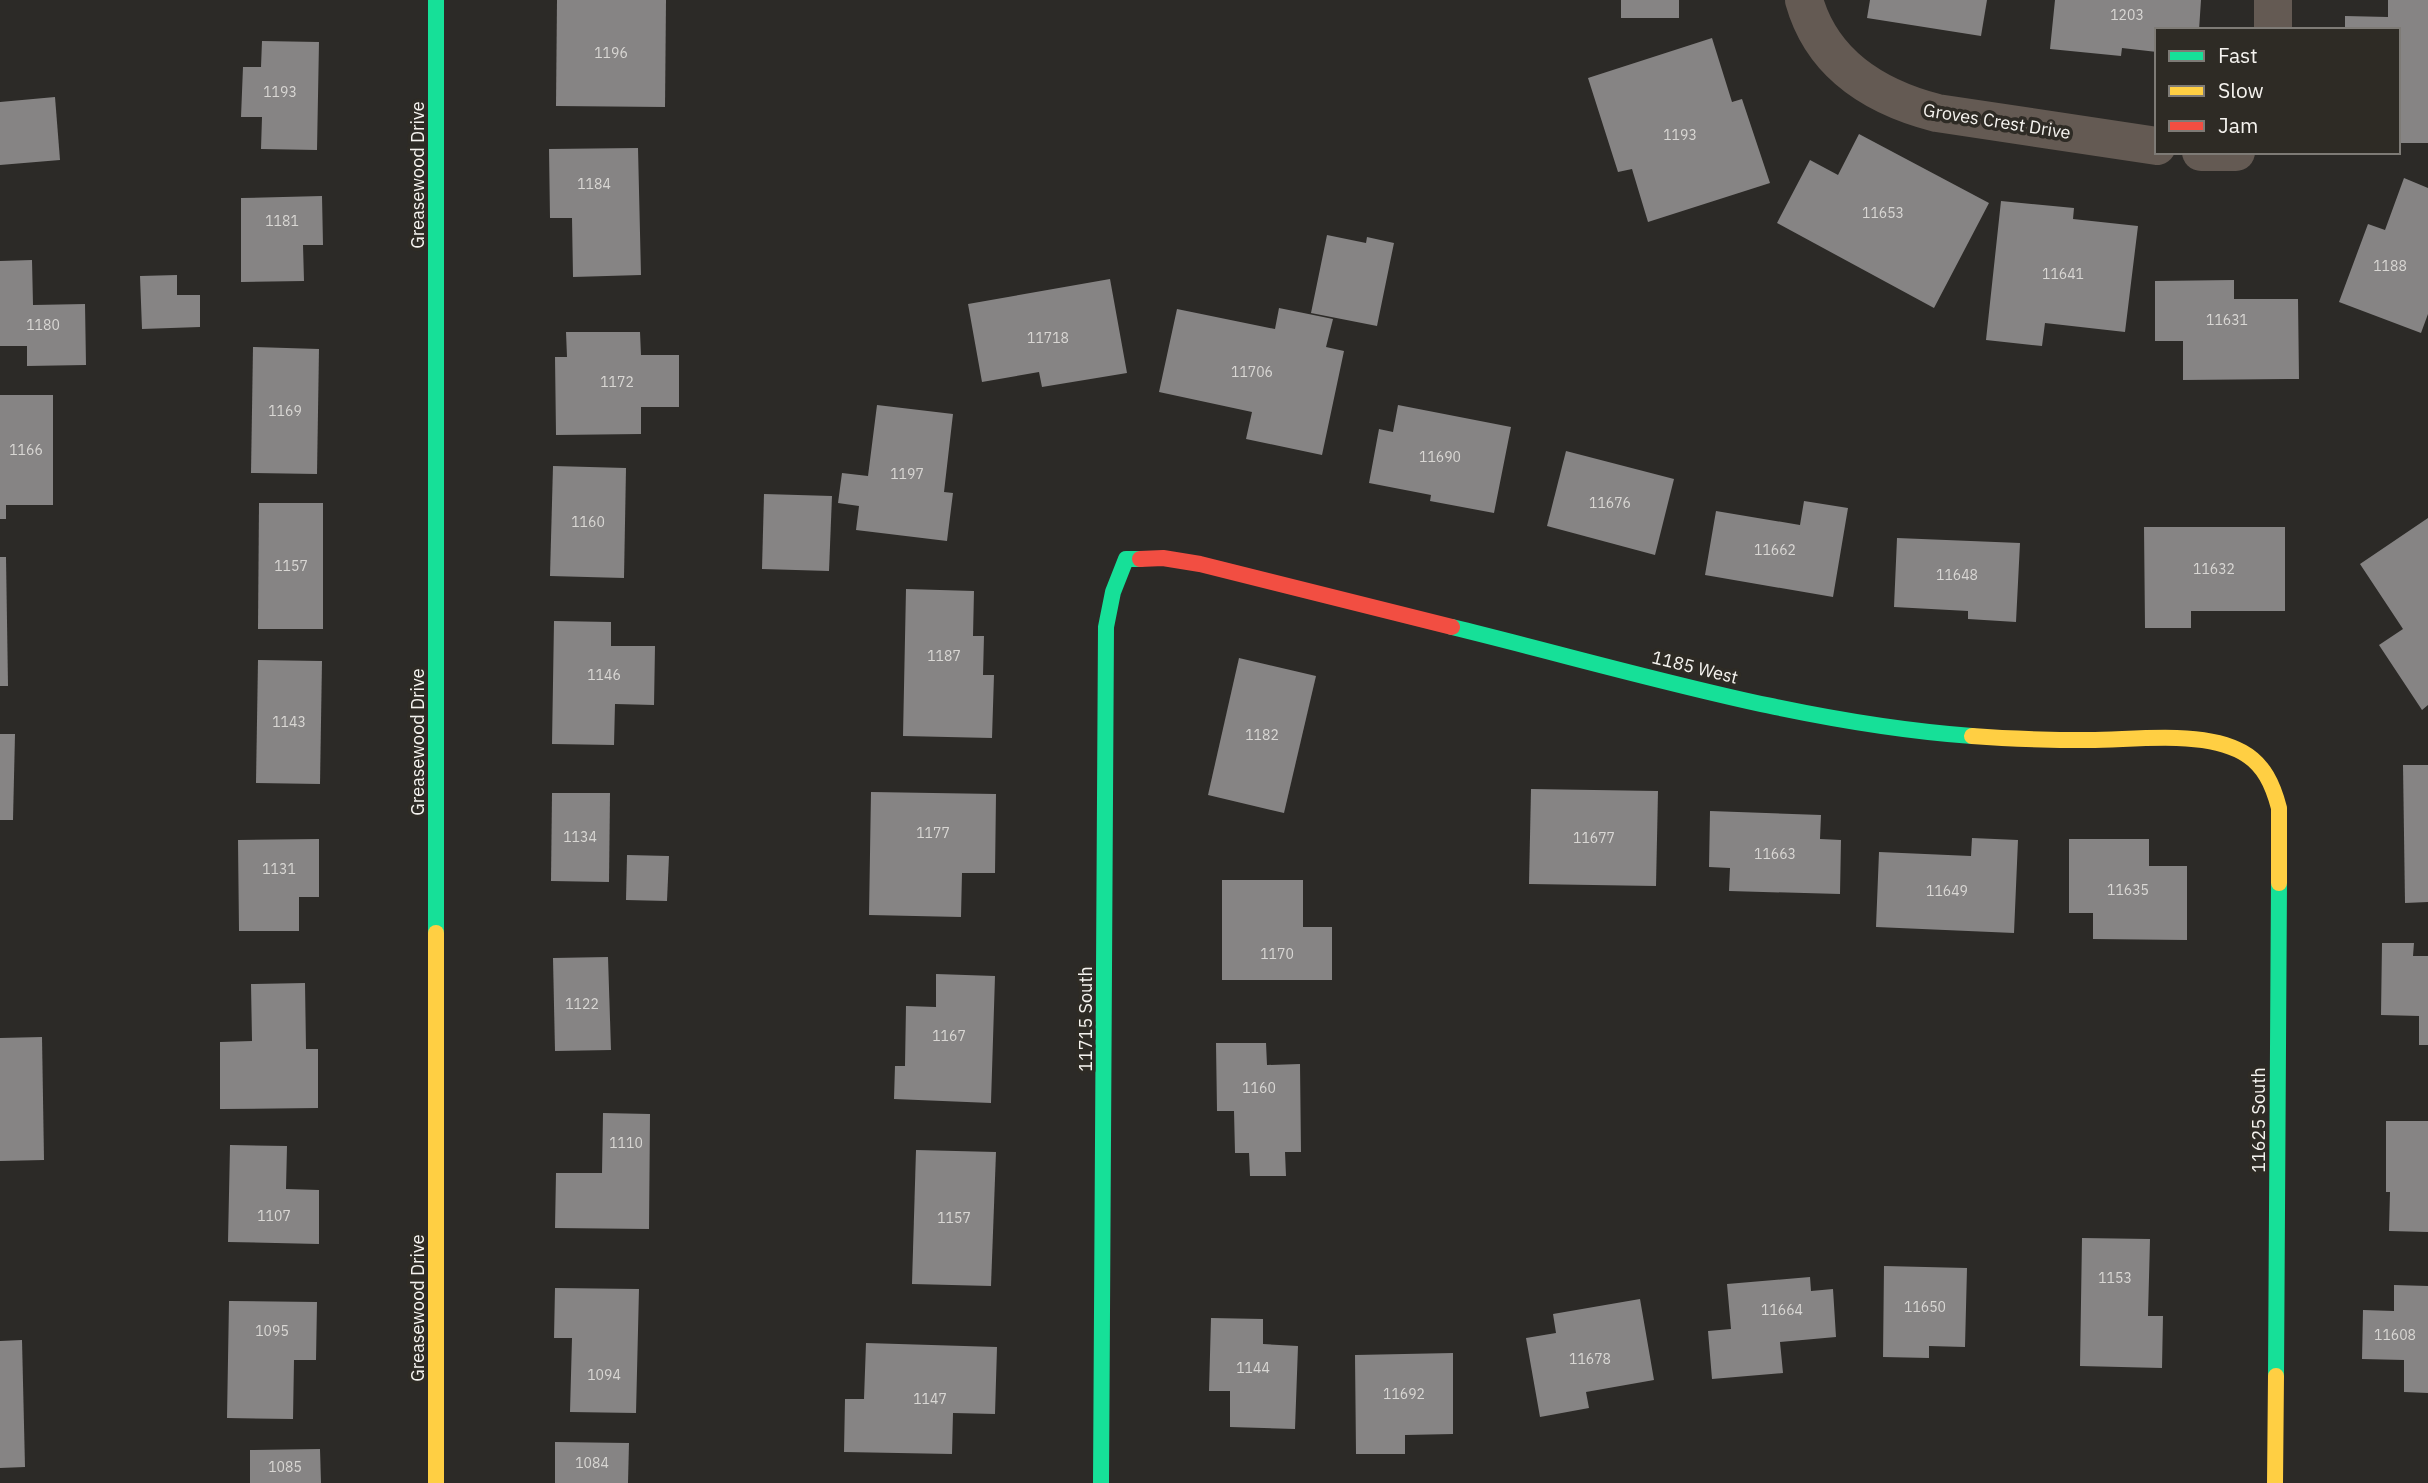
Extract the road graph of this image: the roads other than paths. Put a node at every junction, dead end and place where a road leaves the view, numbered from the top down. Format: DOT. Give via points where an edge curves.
graph roads {
  1 [pos="436,0"];
  2 [pos="1804,0"];
  3 [pos="2273,0"];
  4 [pos="2273,28"];
  5 [pos="2155,146"];
  6 [pos="1126,559"];
  7 [pos="2259,763"];
  8 [pos="436,1483"];
  9 [pos="1101,1483"];
  10 [pos="2275,1483"];
  1 -- 8 [label="street, Greasewood Drive"];
  2 -- 5 [label="street, Groves Crest Drive" via="1834,57 1860,79 1907,105"];
  3 -- 4 [label="street"];
  6 -- 7 [label="street, 1185 West" via="1200,564 1783,709 1864,725 2023,739 2202,740 2233,747"];
  6 -- 9 [label="street, 11715 South" via="1106,627"];
  7 -- 10 [label="street, 11625 South" via="2273,783 2279,808"];
}
